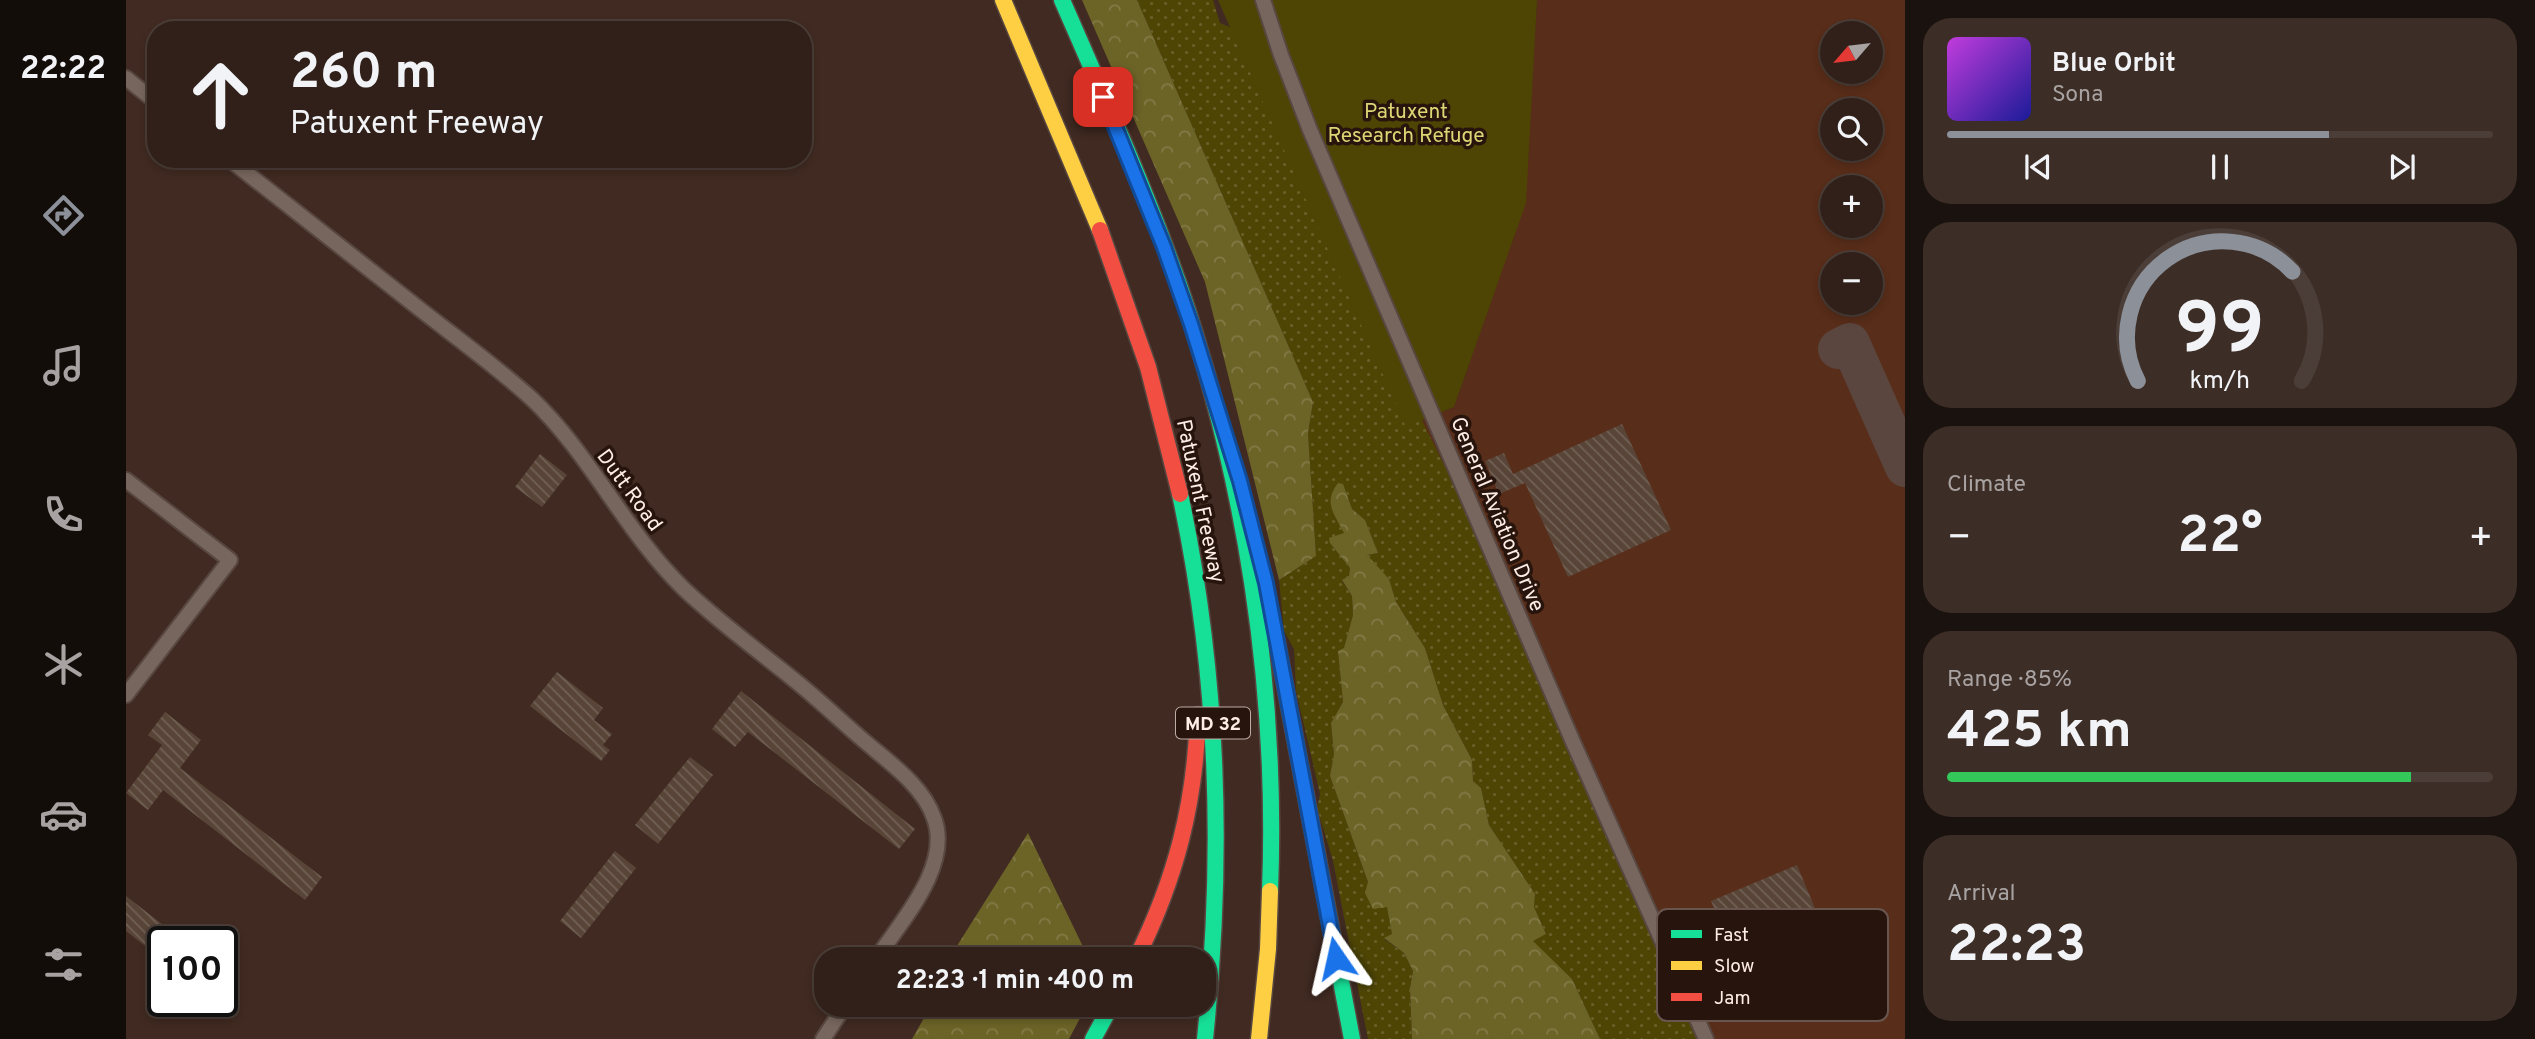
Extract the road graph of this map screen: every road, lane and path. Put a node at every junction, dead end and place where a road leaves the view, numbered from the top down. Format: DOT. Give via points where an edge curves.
graph roads {
  1 [pos="1003,0"];
  2 [pos="1062,0"];
  3 [pos="1263,0"];
  4 [pos="126,78"];
  5 [pos="147,95"];
  6 [pos="240,168"];
  7 [pos="1213,397"];
  8 [pos="1160,411"];
  9 [pos="126,480"];
  10 [pos="126,695"];
  11 [pos="1657,930"];
  12 [pos="884,947"];
  13 [pos="1142,947"];
  14 [pos="837,1017"];
  15 [pos="1105,1017"];
  16 [pos="1698,1021"];
  17 [pos="823,1039"];
  18 [pos="1093,1039"];
  19 [pos="1205,1039"];
  20 [pos="1259,1039"];
  21 [pos="1352,1039"];
  22 [pos="1706,1039"];
  1 -- 8 [label="highway, Patuxent Freeway / MD 32" via="1115,268"];
  2 -- 7 [label="highway, Patuxent Freeway / MD 32" via="1164,247"];
  3 -- 11 [label="street, General Aviation Drive" via="1315,142"];
  4 -- 5 [label="street"];
  6 -- 12 [label="street, Dutt Road" via="531,399 676,581 913,785 928,805 939,849 928,880"];
  7 -- 20 [label="highway, Patuxent Freeway / MD 32" via="1253,585 1269,748 1269,921"];
  7 -- 21 [label="highway" via="1266,583"];
  8 -- 13 [label="highway" via="1191,620 1198,736 1194,786 1175,872"];
  8 -- 19 [label="highway, Patuxent Freeway / MD 32" via="1199,593 1212,716 1217,832"];
  9 -- 10 [label="street" via="230,560"];
  14 -- 17 [label="street"];
  15 -- 18 [label="highway"];
  16 -- 22 [label="street, General Aviation Drive"];
}
